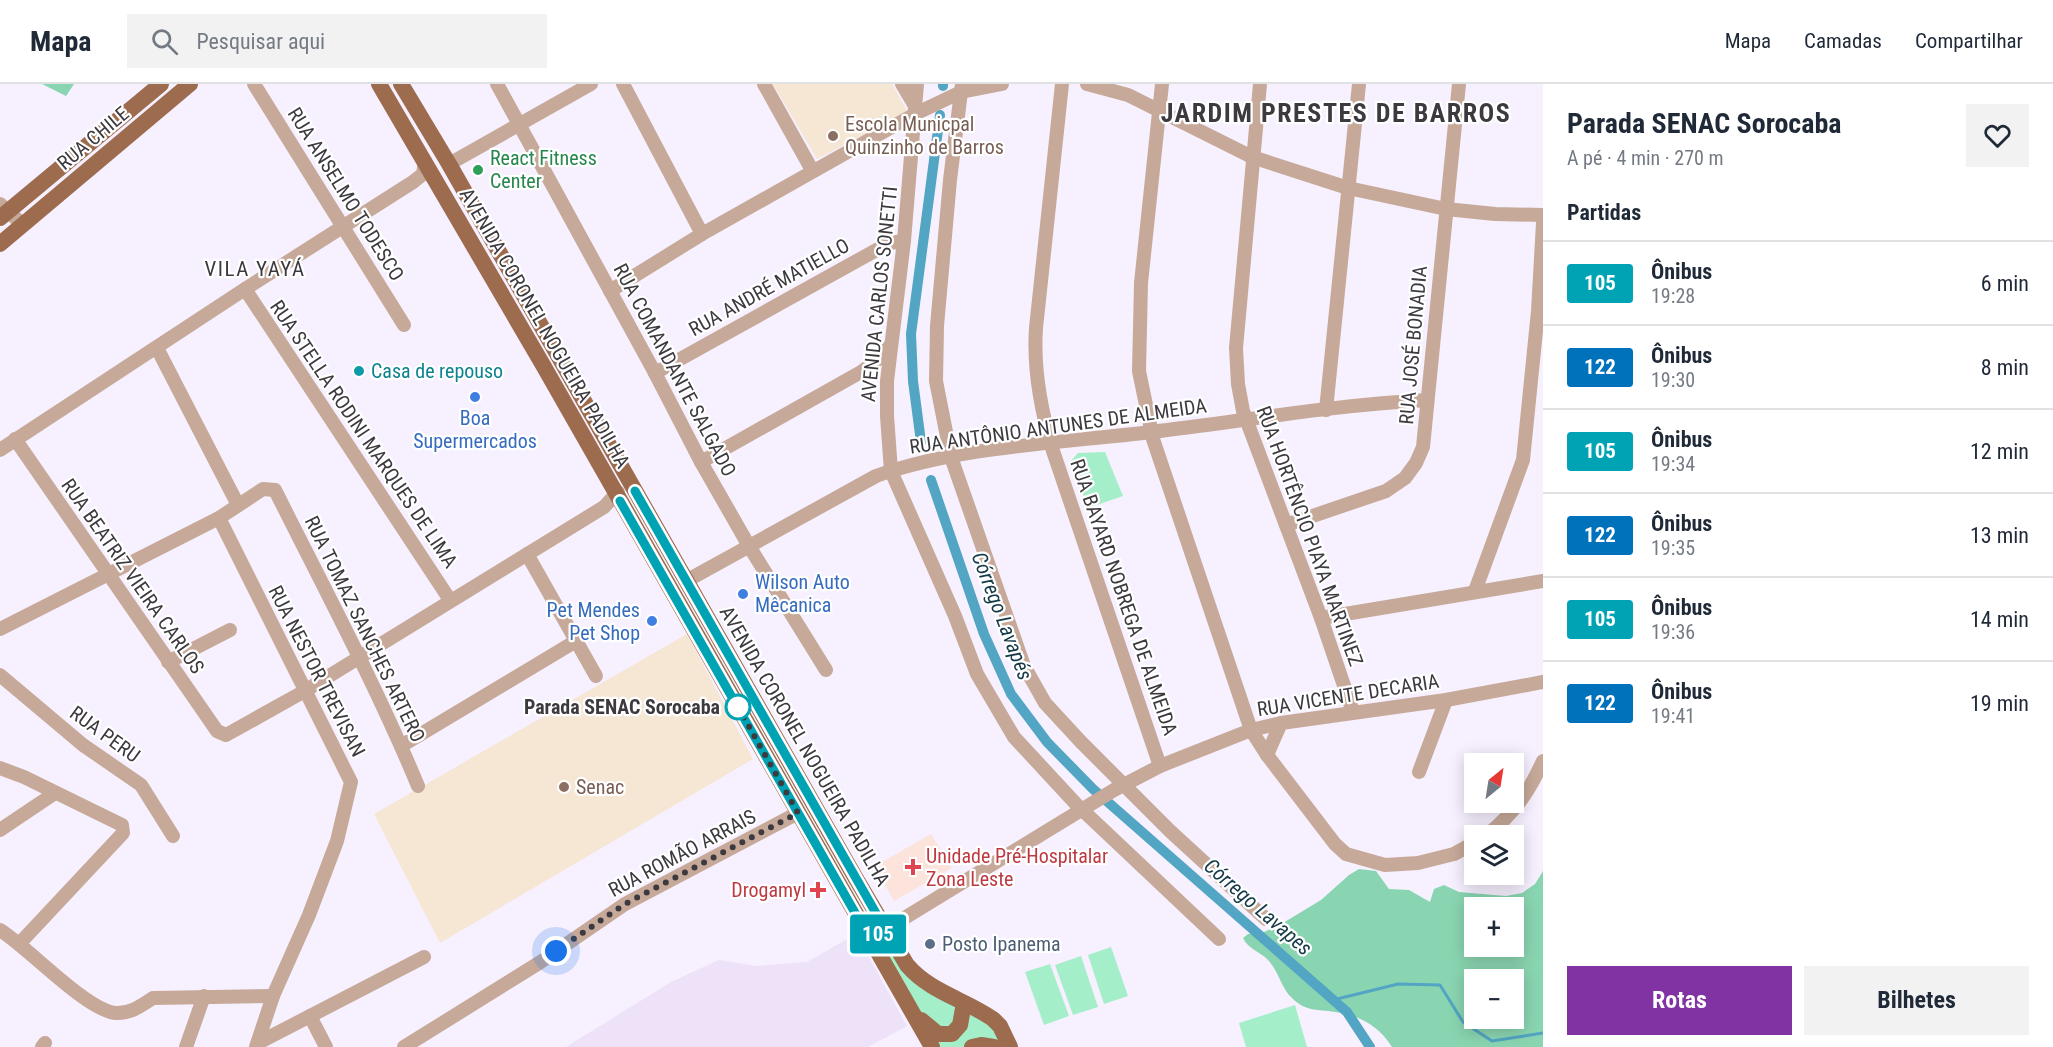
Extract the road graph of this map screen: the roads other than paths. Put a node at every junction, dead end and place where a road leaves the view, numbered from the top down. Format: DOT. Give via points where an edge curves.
graph roads {
  1 [pos="161,84"];
  2 [pos="190,84"];
  3 [pos="254,84"];
  4 [pos="379,84"];
  5 [pos="401,84"];
  6 [pos="497,84"];
  7 [pos="591,84"];
  8 [pos="623,84"];
  9 [pos="764,84"];
  10 [pos="902,84"];
  11 [pos="918,84"];
  12 [pos="1002,84"];
  13 [pos="1062,84"];
  14 [pos="1087,84"];
  15 [pos="1162,84"];
  16 [pos="1260,84"];
  17 [pos="1359,84"];
  18 [pos="1459,84"];
  19 [pos="962,88"];
  20 [pos="915,110"];
  21 [pos="1159,110"];
  22 [pos="519,123"];
  23 [pos="882,132"];
  24 [pos="912,151"];
  25 [pos="1252,157"];
  26 [pos="425,162"];
  27 [pos="449,164"];
  28 [pos="812,170"];
  29 [pos="413,182"];
  30 [pos="438,185"];
  31 [pos="1348,188"];
  32 [pos="1446,209"];
  33 [pos="3,211"];
  34 [pos="1543,215"];
  35 [pos="1543,223"];
  36 [pos="22,225"];
  37 [pos="343,227"];
  38 [pos="702,234"];
  39 [pos="904,241"];
  40 [pos="0,244"];
  41 [pos="245,289"];
  42 [pos="610,291"];
  43 [pos="404,325"];
  44 [pos="890,346"];
  45 [pos="158,348"];
  46 [pos="861,372"];
  47 [pos="655,373"];
  48 [pos="887,381"];
  49 [pos="1427,400"];
  50 [pos="1326,410"];
  51 [pos="1245,419"];
  52 [pos="1151,432"];
  53 [pos="15,439"];
  54 [pos="1051,443"];
  55 [pos="0,450"];
  56 [pos="946,458"];
  57 [pos="701,462"];
  58 [pos="891,471"];
  59 [pos="624,496"];
  60 [pos="238,505"];
  61 [pos="219,518"];
  62 [pos="1286,525"];
  63 [pos="750,546"];
  64 [pos="527,554"];
  65 [pos="106,573"];
  66 [pos="1543,581"];
  67 [pos="686,582"];
  68 [pos="1475,591"];
  69 [pos="450,600"];
  70 [pos="1321,618"];
  71 [pos="0,629"];
  72 [pos="231,630"];
  73 [pos="576,641"];
  74 [pos="358,657"];
  75 [pos="168,662"];
  76 [pos="826,670"];
  77 [pos="0,675"];
  78 [pos="596,676"];
  79 [pos="1543,682"];
  80 [pos="306,690"];
  81 [pos="1446,700"];
  82 [pos="1353,712"];
  83 [pos="1281,723"];
  84 [pos="1251,730"];
  85 [pos="401,746"];
  86 [pos="1267,755"];
  87 [pos="1543,761"];
  88 [pos="1160,766"];
  89 [pos="0,768"];
  90 [pos="1419,772"];
  91 [pos="1147,773"];
  92 [pos="418,786"];
  93 [pos="1060,787"];
  94 [pos="1119,788"];
  95 [pos="55,793"];
  96 [pos="1085,807"];
  97 [pos="798,813"];
  98 [pos="1059,823"];
  99 [pos="1500,825"];
  100 [pos="0,830"];
  101 [pos="1170,831"];
  102 [pos="173,836"];
  103 [pos="1464,848"];
  104 [pos="1266,919"];
  105 [pos="885,929"];
  106 [pos="0,930"];
  107 [pos="870,939"];
  108 [pos="1220,939"];
  109 [pos="20,943"];
  110 [pos="424,957"];
  111 [pos="204,996"];
  112 [pos="272,999"];
  113 [pos="964,1002"];
  114 [pos="913,1013"];
  115 [pos="304,1019"];
  116 [pos="257,1045"];
  117 [pos="186,1047"];
  118 [pos="326,1047"];
  119 [pos="404,1047"];
  120 [pos="932,1047"];
  121 [pos="972,1047"];
  122 [pos="994,1047"];
  123 [pos="1010,1047"];
  1 -- 33 [label="main road, RUA CHILE"];
  2 -- 36 [label="main road, RUA CHILE"];
  3 -- 37 [label="street, RUA ANSELMO TODESCO"];
  4 -- 26 [label="main road, AVENIDA CORONEL NOGUEIRA PADILHA"];
  5 -- 27 [label="main road, AVENIDA CORONEL NOGUEIRA PADILHA"];
  6 -- 22 [label="street, RUA COMANDANTE SALGADO"];
  7 -- 22 [label="street"];
  8 -- 38 [label="street"];
  9 -- 28 [label="street"];
  10 -- 20 [label="street"];
  11 -- 20 [label="street, AVENIDA CARLOS SONETTI"];
  12 -- 19 [label="street"];
  13 -- 54 [label="street, RUA BAYARD NOBREGA DE ALMEIDA" via="1034,355 1039,398"];
  14 -- 21 [label="street" via="1128,95"];
  15 -- 21 [label="street"];
  16 -- 25 [label="street, RUA HORTÊNCIO PIAYA MARTINEZ"];
  17 -- 31 [label="street"];
  18 -- 32 [label="street, RUA JOSÉ BONADIA"];
  19 -- 20 [label="street"];
  19 -- 56 [label="street" via="937,326 936,381"];
  20 -- 23 [label="street"];
  20 -- 24 [label="street, AVENIDA CARLOS SONETTI"];
  21 -- 25 [label="street"];
  21 -- 52 [label="street" via="1139,326 1139,372"];
  22 -- 27 [label="street"];
  22 -- 42 [label="street, RUA COMANDANTE SALGADO"];
  23 -- 24 [label="street" via="907,139"];
  23 -- 28 [label="street"];
  24 -- 39 [label="street, AVENIDA CARLOS SONETTI"];
  25 -- 31 [label="street"];
  25 -- 51 [label="street, RUA HORTÊNCIO PIAYA MARTINEZ" via="1236,348"];
  26 -- 29 [label="street" via="423,174"];
  26 -- 30 [label="main road, AVENIDA CORONEL NOGUEIRA PADILHA"];
  27 -- 59 [label="main road, AVENIDA CORONEL NOGUEIRA PADILHA"];
  28 -- 38 [label="street"];
  29 -- 30 [label="street" via="427,179"];
  29 -- 37 [label="street"];
  30 -- 59 [label="main road, AVENIDA CORONEL NOGUEIRA PADILHA"];
  31 -- 32 [label="street"];
  31 -- 50 [label="street"];
  32 -- 34 [label="street"];
  32 -- 49 [label="street, RUA JOSÉ BONADIA"];
  33 -- 36 [label="street, RUA CHILE"];
  35 -- 68 [label="street" via="1523,460"];
  36 -- 40 [label="main road, RUA CHILE"];
  37 -- 41 [label="street"];
  37 -- 43 [label="street, RUA ANSELMO TODESCO"];
  38 -- 42 [label="street"];
  39 -- 44 [label="street, AVENIDA CARLOS SONETTI"];
  39 -- 47 [label="street, RUA ANDRÉ MATIELLO" via="889,243"];
  41 -- 45 [label="street"];
  41 -- 69 [label="street, RUA STELLA RODINI MARQUES DE LIMA"];
  42 -- 47 [label="street, RUA COMANDANTE SALGADO"];
  44 -- 46 [label="street"];
  44 -- 48 [label="street, AVENIDA CARLOS SONETTI"];
  45 -- 53 [label="street"];
  45 -- 60 [label="street"];
  46 -- 48 [label="street" via="877,372"];
  46 -- 57 [label="street"];
  47 -- 57 [label="street, RUA COMANDANTE SALGADO"];
  48 -- 58 [label="street, AVENIDA CARLOS SONETTI"];
  49 -- 50 [label="street, RUA ANTÔNIO ANTUNES DE ALMEIDA"];
  49 -- 62 [label="street, RUA JOSÉ BONADIA" via="1423,447 1405,478 1386,491"];
  50 -- 51 [label="street, RUA ANTÔNIO ANTUNES DE ALMEIDA"];
  51 -- 52 [label="street, RUA ANTÔNIO ANTUNES DE ALMEIDA"];
  51 -- 62 [label="street, RUA HORTÊNCIO PIAYA MARTINEZ"];
  52 -- 54 [label="street, RUA ANTÔNIO ANTUNES DE ALMEIDA"];
  52 -- 84 [label="street"];
  53 -- 55 [label="street"];
  53 -- 65 [label="street, RUA BEATRIZ VIEIRA CARLOS"];
  54 -- 56 [label="street, RUA ANTÔNIO ANTUNES DE ALMEIDA"];
  54 -- 88 [label="street, RUA BAYARD NOBREGA DE ALMEIDA"];
  56 -- 58 [label="street, RUA ANTÔNIO ANTUNES DE ALMEIDA"];
  56 -- 94 [label="street" via="1033,685"];
  57 -- 63 [label="street, RUA COMANDANTE SALGADO"];
  58 -- 63 [label="street, RUA ANTÔNIO ANTUNES DE ALMEIDA"];
  58 -- 93 [label="street, AVENIDA CARLOS SONETTI" via="977,674 1014,736"];
  59 -- 64 [label="street"];
  59 -- 67 [label="main road, AVENIDA CORONEL NOGUEIRA PADILHA"];
  59 -- 97 [label="main road, AVENIDA CORONEL NOGUEIRA PADILHA"];
  60 -- 61 [label="street"];
  60 -- 74 [label="street, RUA TOMAZ SANCHES ARTERO" via="263,489 275,490"];
  61 -- 65 [label="street"];
  61 -- 80 [label="street, RUA NESTOR TREVISAN"];
  62 -- 70 [label="street, RUA HORTÊNCIO PIAYA MARTINEZ"];
  63 -- 67 [label="street, RUA ANTÔNIO ANTUNES DE ALMEIDA"];
  63 -- 76 [label="street, RUA COMANDANTE SALGADO"];
  64 -- 69 [label="street"];
  64 -- 73 [label="street"];
  65 -- 71 [label="street"];
  65 -- 75 [label="street, RUA BEATRIZ VIEIRA CARLOS"];
  66 -- 68 [label="street"];
  67 -- 105 [label="main road, AVENIDA CORONEL NOGUEIRA PADILHA"];
  68 -- 70 [label="street"];
  69 -- 74 [label="street"];
  70 -- 82 [label="street, RUA HORTÊNCIO PIAYA MARTINEZ"];
  72 -- 75 [label="street"];
  73 -- 78 [label="street"];
  73 -- 85 [label="street"];
  74 -- 80 [label="street"];
  74 -- 85 [label="street, RUA TOMAZ SANCHES ARTERO"];
  75 -- 80 [label="street, RUA BEATRIZ VIEIRA CARLOS" via="221,734 226,735"];
  77 -- 102 [label="street, RUA PERU" via="83,745 141,785"];
  79 -- 81 [label="street, RUA VICENTE DECARIA"];
  80 -- 112 [label="street, RUA NESTOR TREVISAN" via="351,782 337,841"];
  81 -- 82 [label="street, RUA VICENTE DECARIA"];
  81 -- 90 [label="street"];
  82 -- 83 [label="street, RUA VICENTE DECARIA"];
  83 -- 84 [label="street, RUA VICENTE DECARIA"];
  83 -- 86 [label="street"];
  84 -- 86 [label="street"];
  84 -- 88 [label="street, RUA VICENTE DECARIA"];
  85 -- 92 [label="street, RUA TOMAZ SANCHES ARTERO"];
  86 -- 103 [label="street" via="1346,854 1385,865 1418,862"];
  87 -- 99 [label="street" via="1531,787"];
  88 -- 91 [label="street, RUA VICENTE DECARIA"];
  89 -- 95 [label="street"];
  91 -- 94 [label="street, RUA VICENTE DECARIA"];
  91 -- 101 [label="street" via="1139,784 1140,791"];
  93 -- 96 [label="street, AVENIDA CARLOS SONETTI"];
  93 -- 98 [label="street" via="1066,804"];
  94 -- 96 [label="street, RUA VICENTE DECARIA"];
  94 -- 101 [label="street"];
  95 -- 100 [label="street"];
  95 -- 109 [label="street" via="122,825 123,833"];
  96 -- 98 [label="street, RUA VICENTE DECARIA"];
  96 -- 108 [label="street, AVENIDA CARLOS SONETTI"];
  97 -- 107 [label="main road, AVENIDA CORONEL NOGUEIRA PADILHA"];
  97 -- 119 [label="street, RUA ROMÃO ARRAIS" via="625,904"];
  98 -- 105 [label="street, RUA VICENTE DECARIA"];
  101 -- 104 [label="street"];
  105 -- 107 [label="street"];
  105 -- 113 [label="main road, AVENIDA CORONEL NOGUEIRA PADILHA" via="918,978"];
  106 -- 109 [label="street"];
  107 -- 114 [label="main road, AVENIDA CORONEL NOGUEIRA PADILHA"];
  109 -- 111 [label="street" via="94,1006 114,1013 138,1009 153,998"];
  110 -- 115 [label="street"];
  111 -- 112 [label="street"];
  111 -- 117 [label="street"];
  112 -- 115 [label="street" via="271,1009 276,1017 283,1021"];
  112 -- 116 [label="street, RUA NESTOR TREVISAN"];
  113 -- 114 [label="main road" via="960,1025 948,1035 933,1031"];
  113 -- 123 [label="main road, AVENIDA CORONEL NOGUEIRA PADILHA" via="993,1019"];
  114 -- 120 [label="main road, AVENIDA CORONEL NOGUEIRA PADILHA"];
  115 -- 116 [label="street"];
  115 -- 118 [label="street"];
  121 -- 122 [label="main road"];
}
